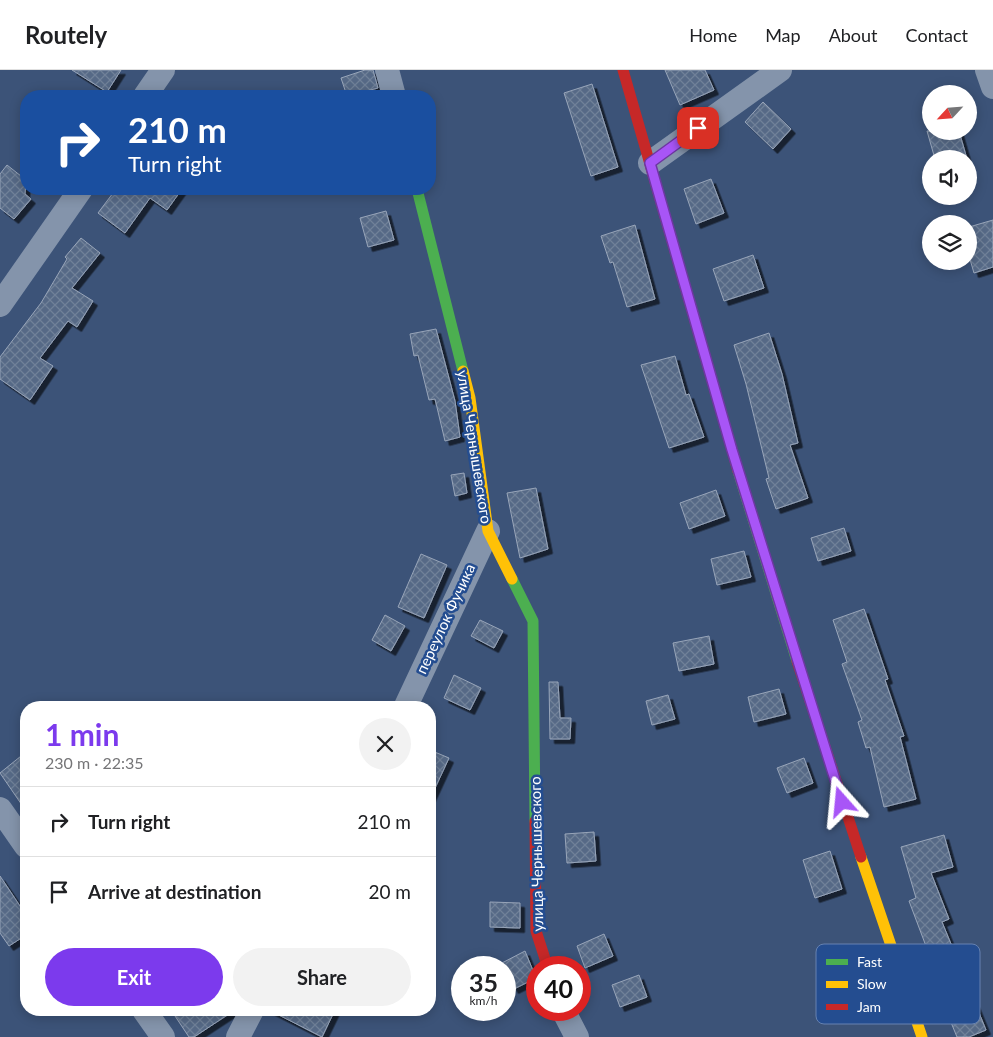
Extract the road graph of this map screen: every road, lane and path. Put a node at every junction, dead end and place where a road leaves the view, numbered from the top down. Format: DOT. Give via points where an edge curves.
graph roads {
  1 [pos="163,70"];
  2 [pos="387,70"];
  3 [pos="623,70"];
  4 [pos="780,70"];
  5 [pos="987,70"];
  6 [pos="993,87"];
  7 [pos="149,90"];
  8 [pos="392,90"];
  9 [pos="650,163"];
  10 [pos="77,195"];
  11 [pos="419,195"];
  12 [pos="0,305"];
  13 [pos="488,532"];
  14 [pos="407,701"];
  15 [pos="0,809"];
  16 [pos="20,837"];
  17 [pos="891,944"];
  18 [pos="544,956"];
  19 [pos="148,1016"];
  20 [pos="249,1016"];
  21 [pos="569,1021"];
  22 [pos="918,1024"];
  23 [pos="164,1037"];
  24 [pos="238,1037"];
  25 [pos="577,1037"];
  26 [pos="922,1037"];
  1 -- 7 [label="street"];
  2 -- 8 [label="street"];
  3 -- 9 [label="street"];
  4 -- 9 [label="street"];
  5 -- 6 [label="street"];
  9 -- 17 [label="street" via="732,450 815,720"];
  10 -- 12 [label="street"];
  11 -- 13 [label="street, улица Чернышевского" via="470,398"];
  13 -- 14 [label="street, переулок Фучика"];
  13 -- 18 [label="street, улица Чернышевского" via="533,621 536,931"];
  15 -- 16 [label="street"];
  19 -- 23 [label="street"];
  20 -- 24 [label="street"];
  21 -- 25 [label="street"];
  22 -- 26 [label="street"];
}
